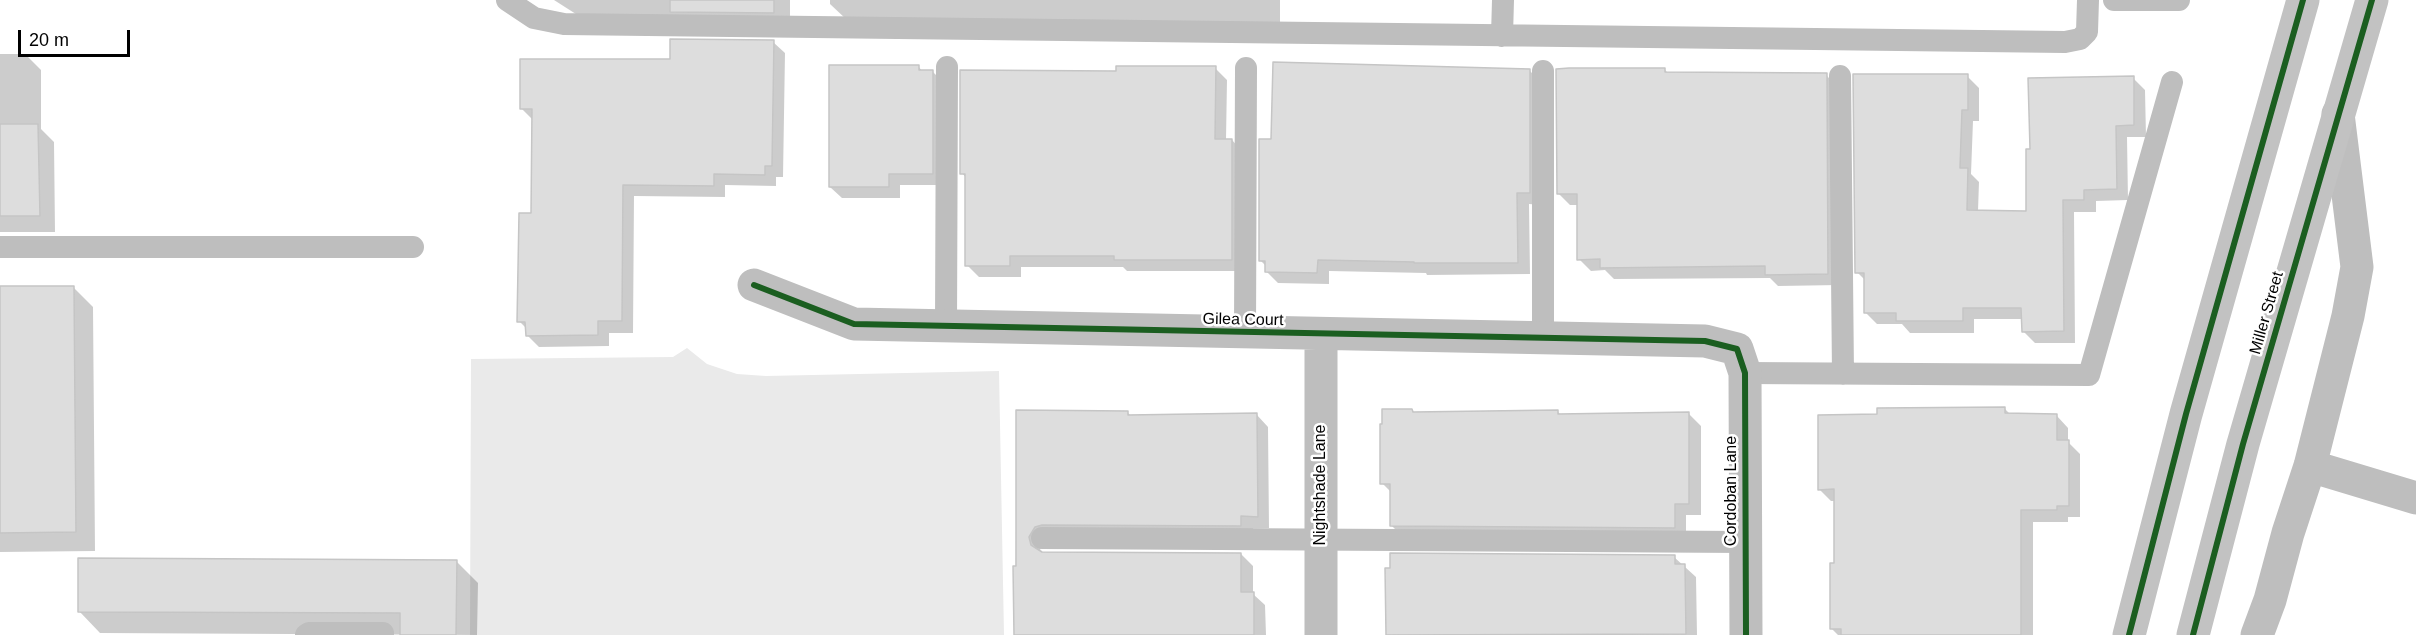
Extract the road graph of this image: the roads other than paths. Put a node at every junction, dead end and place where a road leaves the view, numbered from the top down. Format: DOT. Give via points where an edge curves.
graph roads {
  1 [pos="507,0"];
  2 [pos="1503,0"];
  3 [pos="2088,0"];
  4 [pos="2114,0"];
  5 [pos="2179,0"];
  6 [pos="2303,0"];
  7 [pos="2372,0"];
  8 [pos="1502,36"];
  9 [pos="947,67"];
  10 [pos="1246,68"];
  11 [pos="1544,71"];
  12 [pos="1840,76"];
  13 [pos="2172,82"];
  14 [pos="2338,114"];
  15 [pos="0,247"];
  16 [pos="413,247"];
  17 [pos="754,285"];
  18 [pos="946,326"];
  19 [pos="1245,333"];
  20 [pos="1322,335"];
  21 [pos="1544,339"];
  22 [pos="1741,361"];
  23 [pos="1843,374"];
  24 [pos="2310,466"];
  25 [pos="2416,498"];
  26 [pos="1042,538"];
  27 [pos="1322,540"];
  28 [pos="1746,542"];
  29 [pos="306,635"];
  30 [pos="383,635"];
  31 [pos="1322,635"];
  32 [pos="1746,635"];
  33 [pos="2129,635"];
  34 [pos="2193,635"];
  35 [pos="2257,635"];
  1 -- 8 [label="lane" via="534,18 564,24"];
  2 -- 8 [label="lane"];
  3 -- 8 [label="lane" via="2087,32 2080,39 2066,42"];
  4 -- 5 [label="lane"];
  6 -- 33 [label="street" via="2186,414"];
  7 -- 14 [label="street, Miller Street"];
  9 -- 18 [label="lane"];
  10 -- 19 [label="lane"];
  11 -- 21 [label="lane"];
  12 -- 23 [label="lane"];
  13 -- 23 [label="lane" via="2089,375"];
  14 -- 24 [label="street, Miller Street" via="2357,267"];
  14 -- 34 [label="street, Miller Street" via="2243,444"];
  15 -- 16 [label="lane"];
  17 -- 18 [label="street, Gilea Court" via="854,324"];
  18 -- 19 [label="street, Gilea Court"];
  19 -- 20 [label="street, Gilea Court"];
  20 -- 21 [label="street, Gilea Court"];
  20 -- 27 [label="street, Nightshade Lane"];
  21 -- 22 [label="street, Gilea Court" via="1705,341"];
  22 -- 23 [label="lane"];
  22 -- 28 [label="street, Cordoban Lane"];
  24 -- 25 [label="street"];
  24 -- 35 [label="street, Miller Street"];
  26 -- 27 [label="lane"];
  27 -- 28 [label="lane"];
  27 -- 31 [label="street, Nightshade Lane"];
  28 -- 32 [label="street, Cordoban Lane"];
  29 -- 30 [label="lane"];
}
